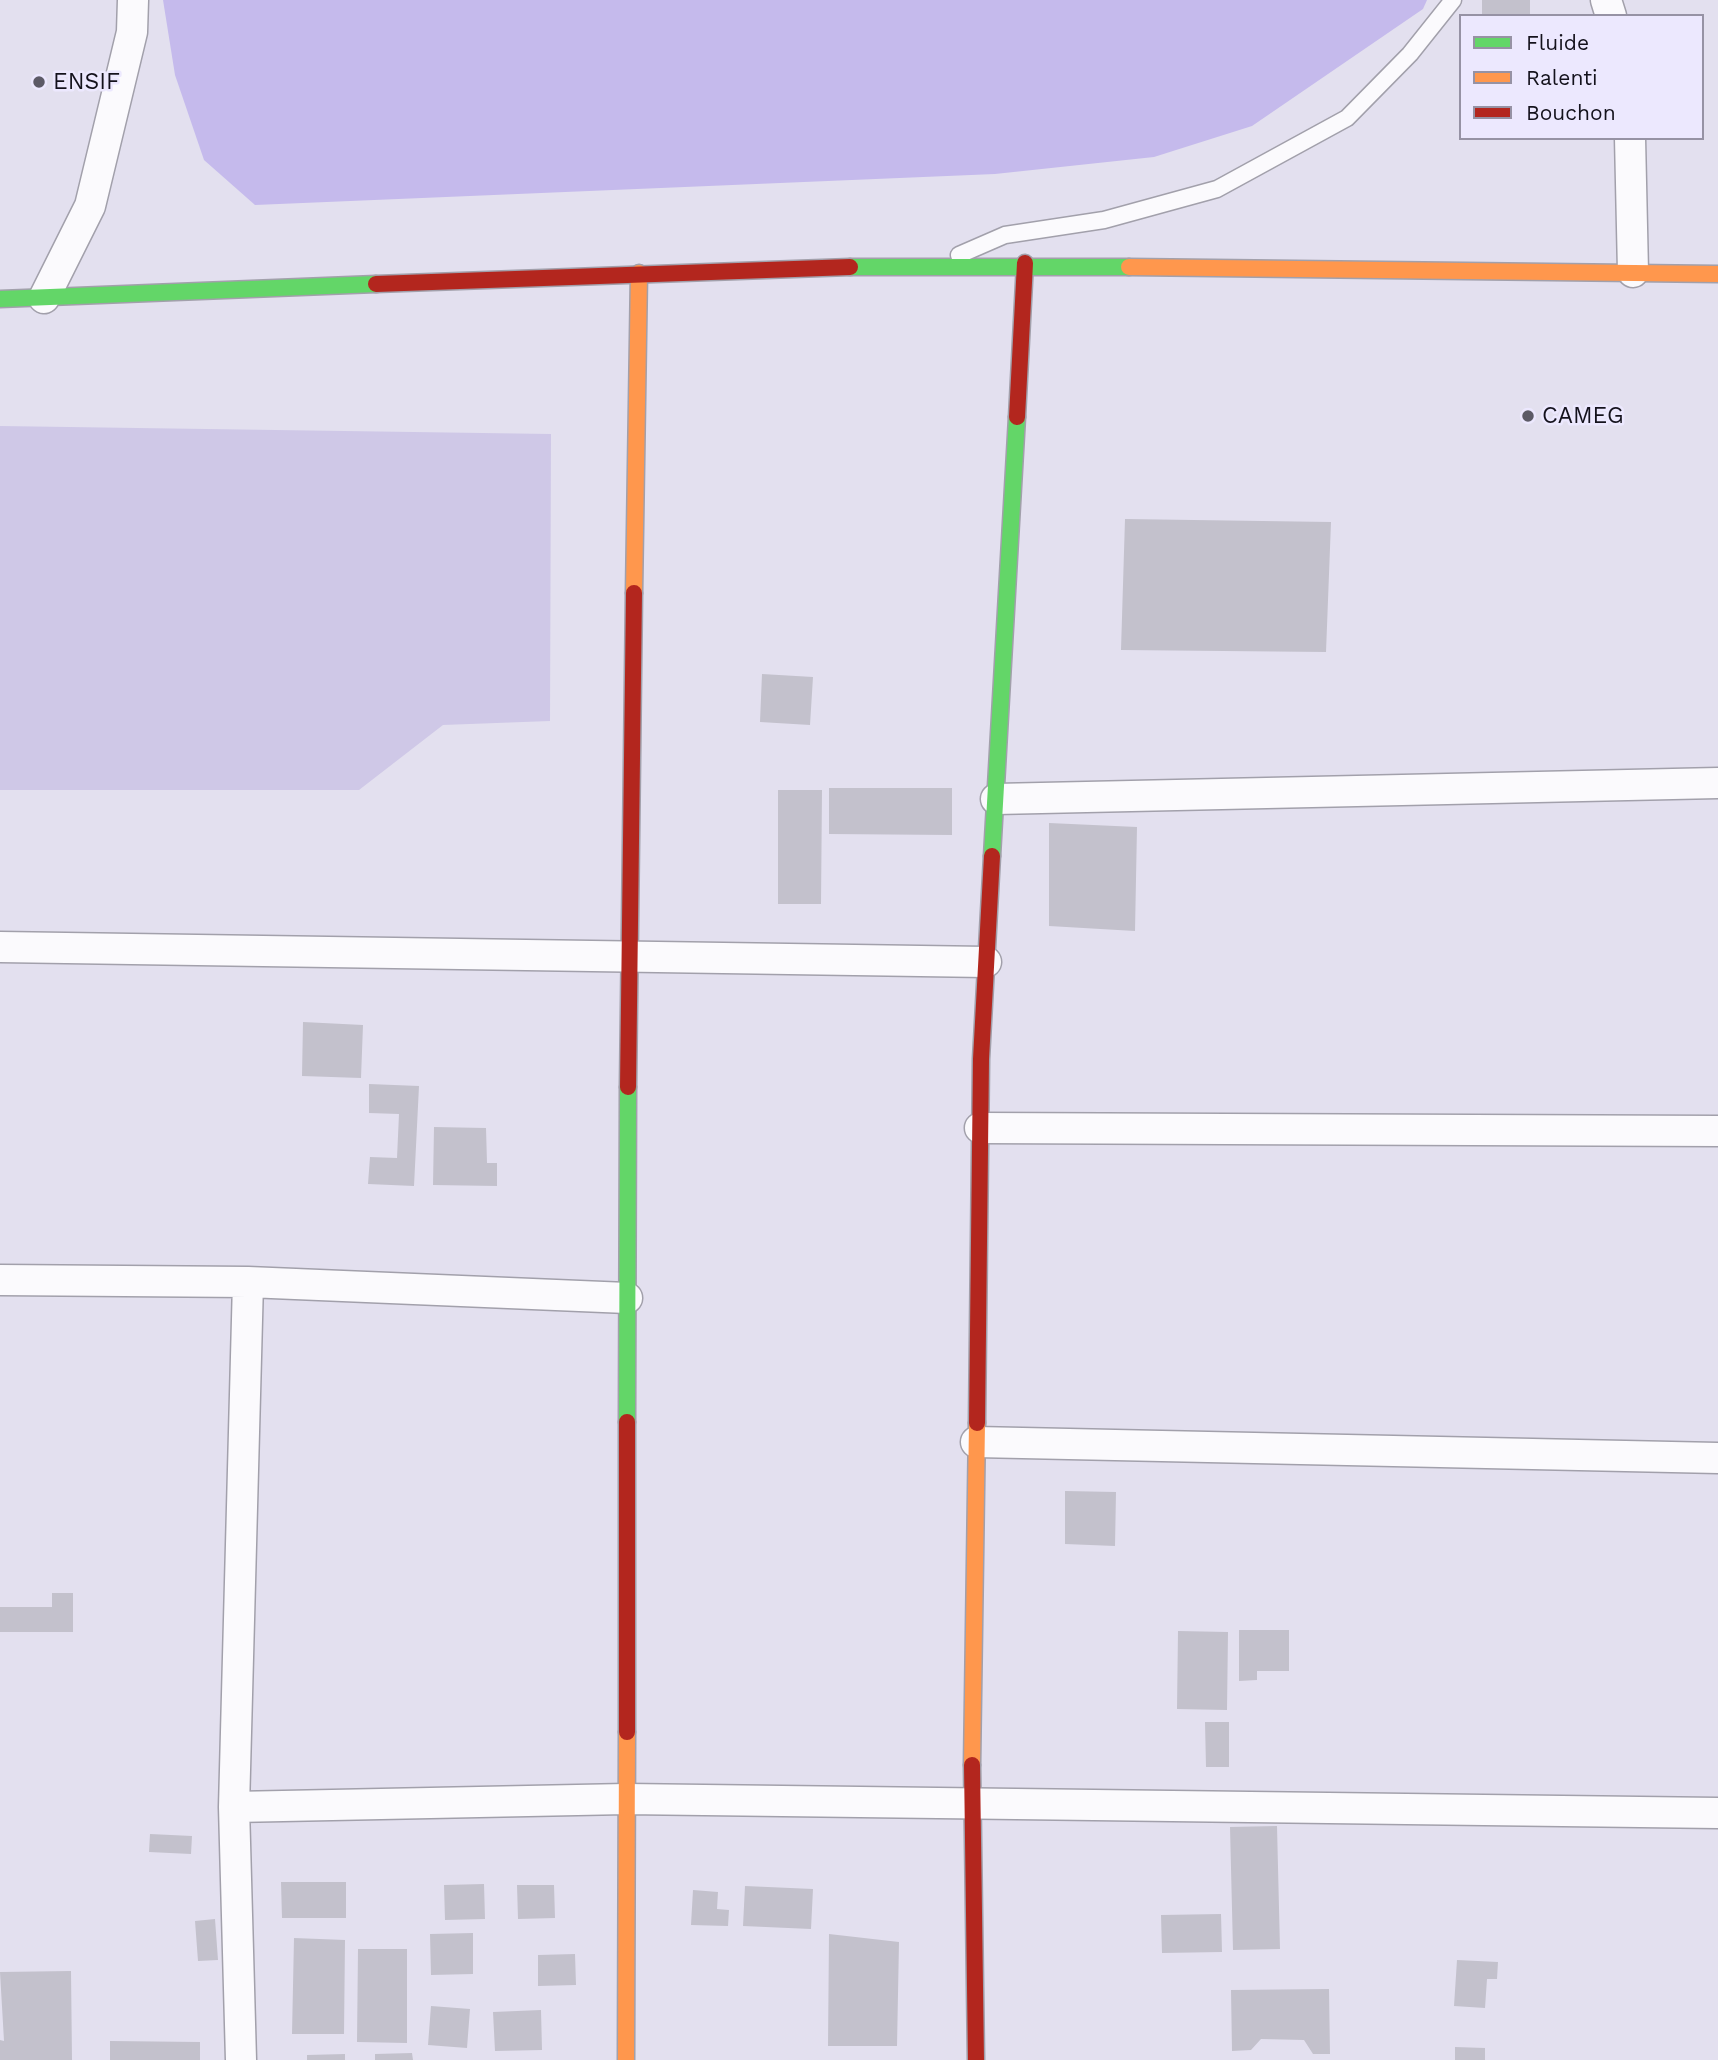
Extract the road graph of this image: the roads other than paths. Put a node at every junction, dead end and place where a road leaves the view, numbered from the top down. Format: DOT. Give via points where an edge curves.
graph roads {
  1 [pos="133,0"];
  2 [pos="1453,0"];
  3 [pos="1630,140"];
  4 [pos="1025,263"];
  5 [pos="938,265"];
  6 [pos="639,272"];
  7 [pos="1633,272"];
  8 [pos="1718,274"];
  9 [pos="44,298"];
  10 [pos="0,299"];
  11 [pos="1718,783"];
  12 [pos="996,799"];
  13 [pos="0,947"];
  14 [pos="628,957"];
  15 [pos="986,962"];
  16 [pos="980,1128"];
  17 [pos="1718,1131"];
  18 [pos="0,1280"];
  19 [pos="248,1282"];
  20 [pos="627,1298"];
  21 [pos="976,1442"];
  22 [pos="1718,1458"];
  23 [pos="626,1799"];
  24 [pos="972,1803"];
  25 [pos="234,1807"];
  26 [pos="1718,1813"];
  27 [pos="240,2060"];
  28 [pos="626,2060"];
  29 [pos="976,2060"];
  1 -- 9 [label="street" via="132,32 90,206"];
  2 -- 5 [label="lane" via="1410,54 1347,118 1217,189 1104,220 1005,235"];
  3 -- 7 [label="street"];
  4 -- 5 [label="street"];
  4 -- 7 [label="street"];
  4 -- 12 [label="street"];
  5 -- 6 [label="street"];
  6 -- 9 [label="street"];
  6 -- 14 [label="street"];
  7 -- 8 [label="street"];
  9 -- 10 [label="street"];
  11 -- 12 [label="street"];
  12 -- 15 [label="street"];
  13 -- 14 [label="street"];
  14 -- 15 [label="street"];
  14 -- 20 [label="street"];
  15 -- 16 [label="street"];
  16 -- 17 [label="street"];
  16 -- 21 [label="street"];
  18 -- 19 [label="street"];
  19 -- 20 [label="street"];
  19 -- 25 [label="street"];
  20 -- 23 [label="street"];
  21 -- 22 [label="street"];
  21 -- 24 [label="street"];
  23 -- 24 [label="street"];
  23 -- 25 [label="street"];
  23 -- 28 [label="street"];
  24 -- 26 [label="street"];
  24 -- 29 [label="street"];
  25 -- 27 [label="street"];
}
